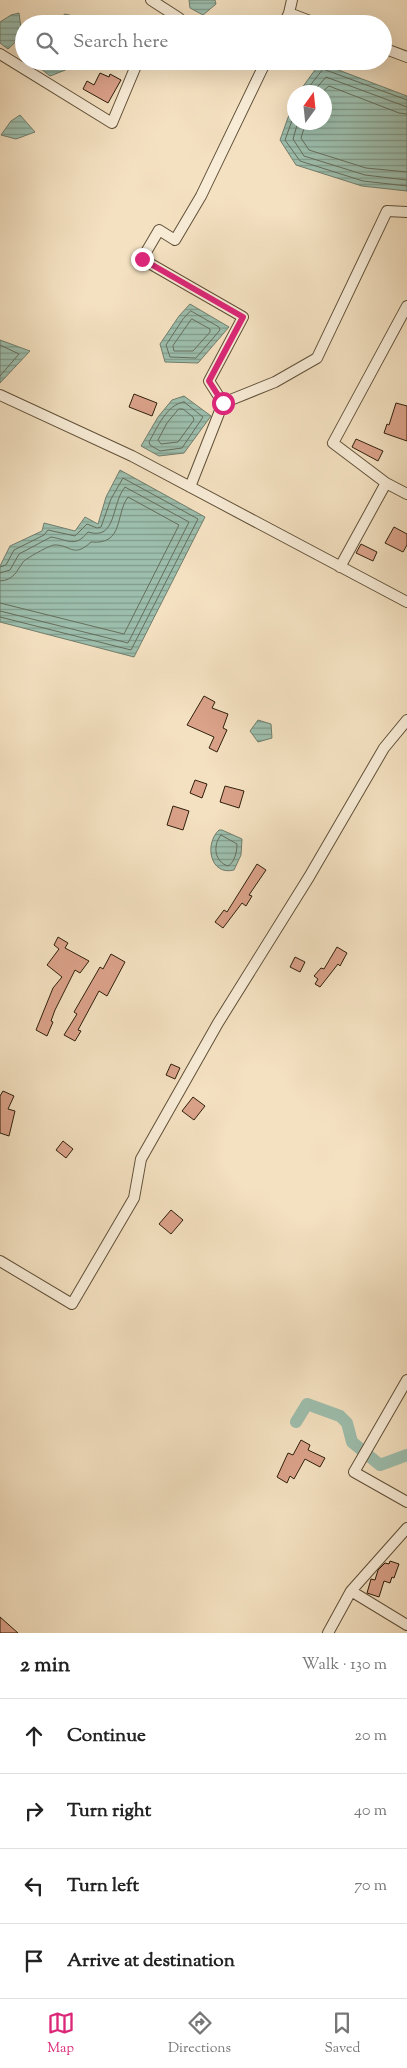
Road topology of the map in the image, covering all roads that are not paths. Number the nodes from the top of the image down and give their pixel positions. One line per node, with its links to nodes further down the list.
1 (151, 0): 4 (street)
2 (292, 0): 3 (street)
3 (289, 13): 5 (street)
4 (175, 15)
5 (294, 15)
6 (392, 51): 8 (street)
7 (0, 54): 9 (street)
8 (407, 57)
9 (15, 63)
10 (26, 70): 11 (street)
11 (134, 70)
12 (262, 70): 16 (street)
13 (407, 212): 16 (street)
14 (407, 306): 17 (street)
15 (0, 394): 18 (street)
16 (223, 403): 18 (street)
17 (386, 483): 19 (street); 20 (street)
18 (190, 487): 20 (street)
19 (407, 494)
20 (340, 567): 21 (street)
21 (407, 602)
22 (407, 720): 23 (street)
23 (0, 1261)
24 (407, 1380): 25 (street)
25 (407, 1502)
26 (407, 1528): 27 (street)
27 (351, 1591): 28 (street); 29 (street)
28 (407, 1624)
29 (328, 1633)

